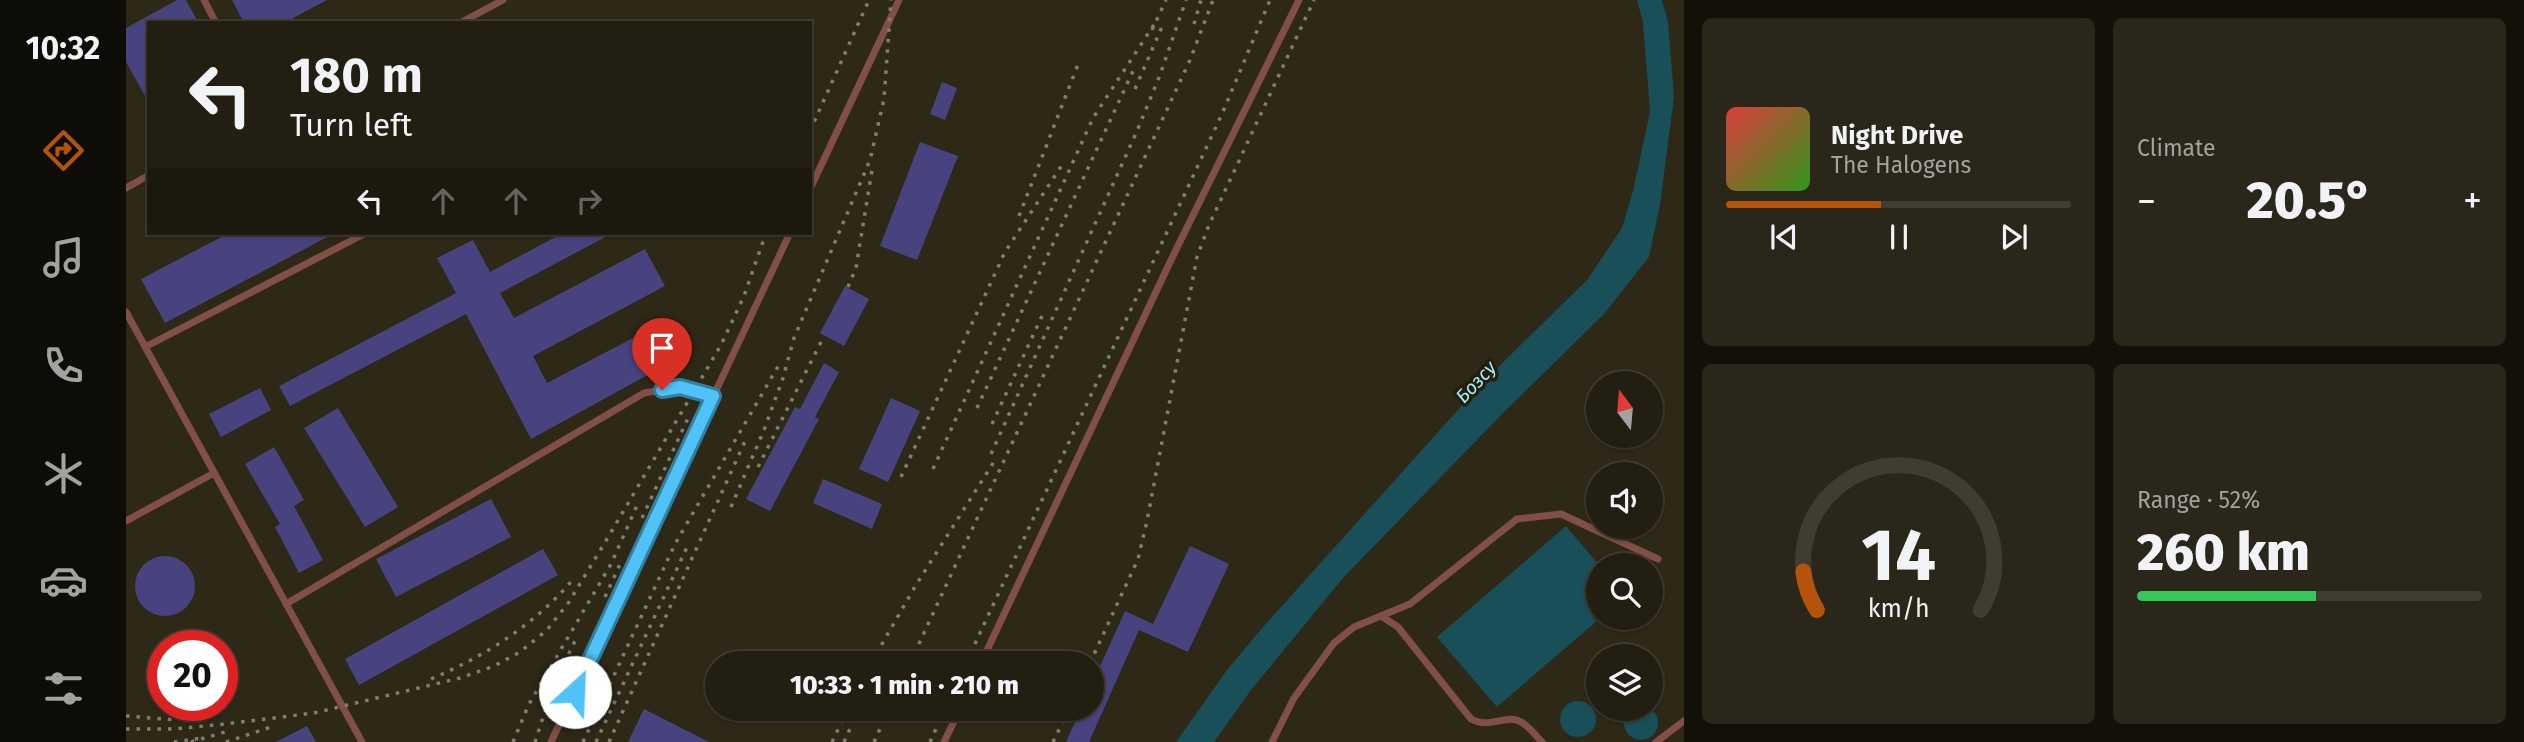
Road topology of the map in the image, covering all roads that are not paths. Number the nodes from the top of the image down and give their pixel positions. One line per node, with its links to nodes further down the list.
1 (204, 0): 5 (lane)
2 (503, 0): 6 (lane)
3 (899, 0): 8 (lane)
4 (1299, 0): 20 (lane)
5 (215, 21)
6 (464, 21)
7 (147, 176): 9 (lane)
8 (812, 185)
9 (126, 188)
10 (362, 235): 13 (lane)
11 (789, 235): 14 (lane)
12 (126, 312): 13 (lane)
13 (145, 347): 15 (lane)
14 (713, 396): 18 (lane); 24 (lane)
15 (214, 473): 16 (lane); 18 (lane)
16 (126, 521)
17 (1645, 553): 19 (lane)
18 (286, 604): 23 (lane)
19 (1381, 616): 26 (lane); 27 (lane)
20 (987, 651)
21 (954, 721): 25 (lane)
22 (1684, 721): 28 (lane)
23 (362, 742)
24 (551, 742)
25 (944, 742)
26 (1272, 742)
27 (1542, 742)
28 (1656, 742)

